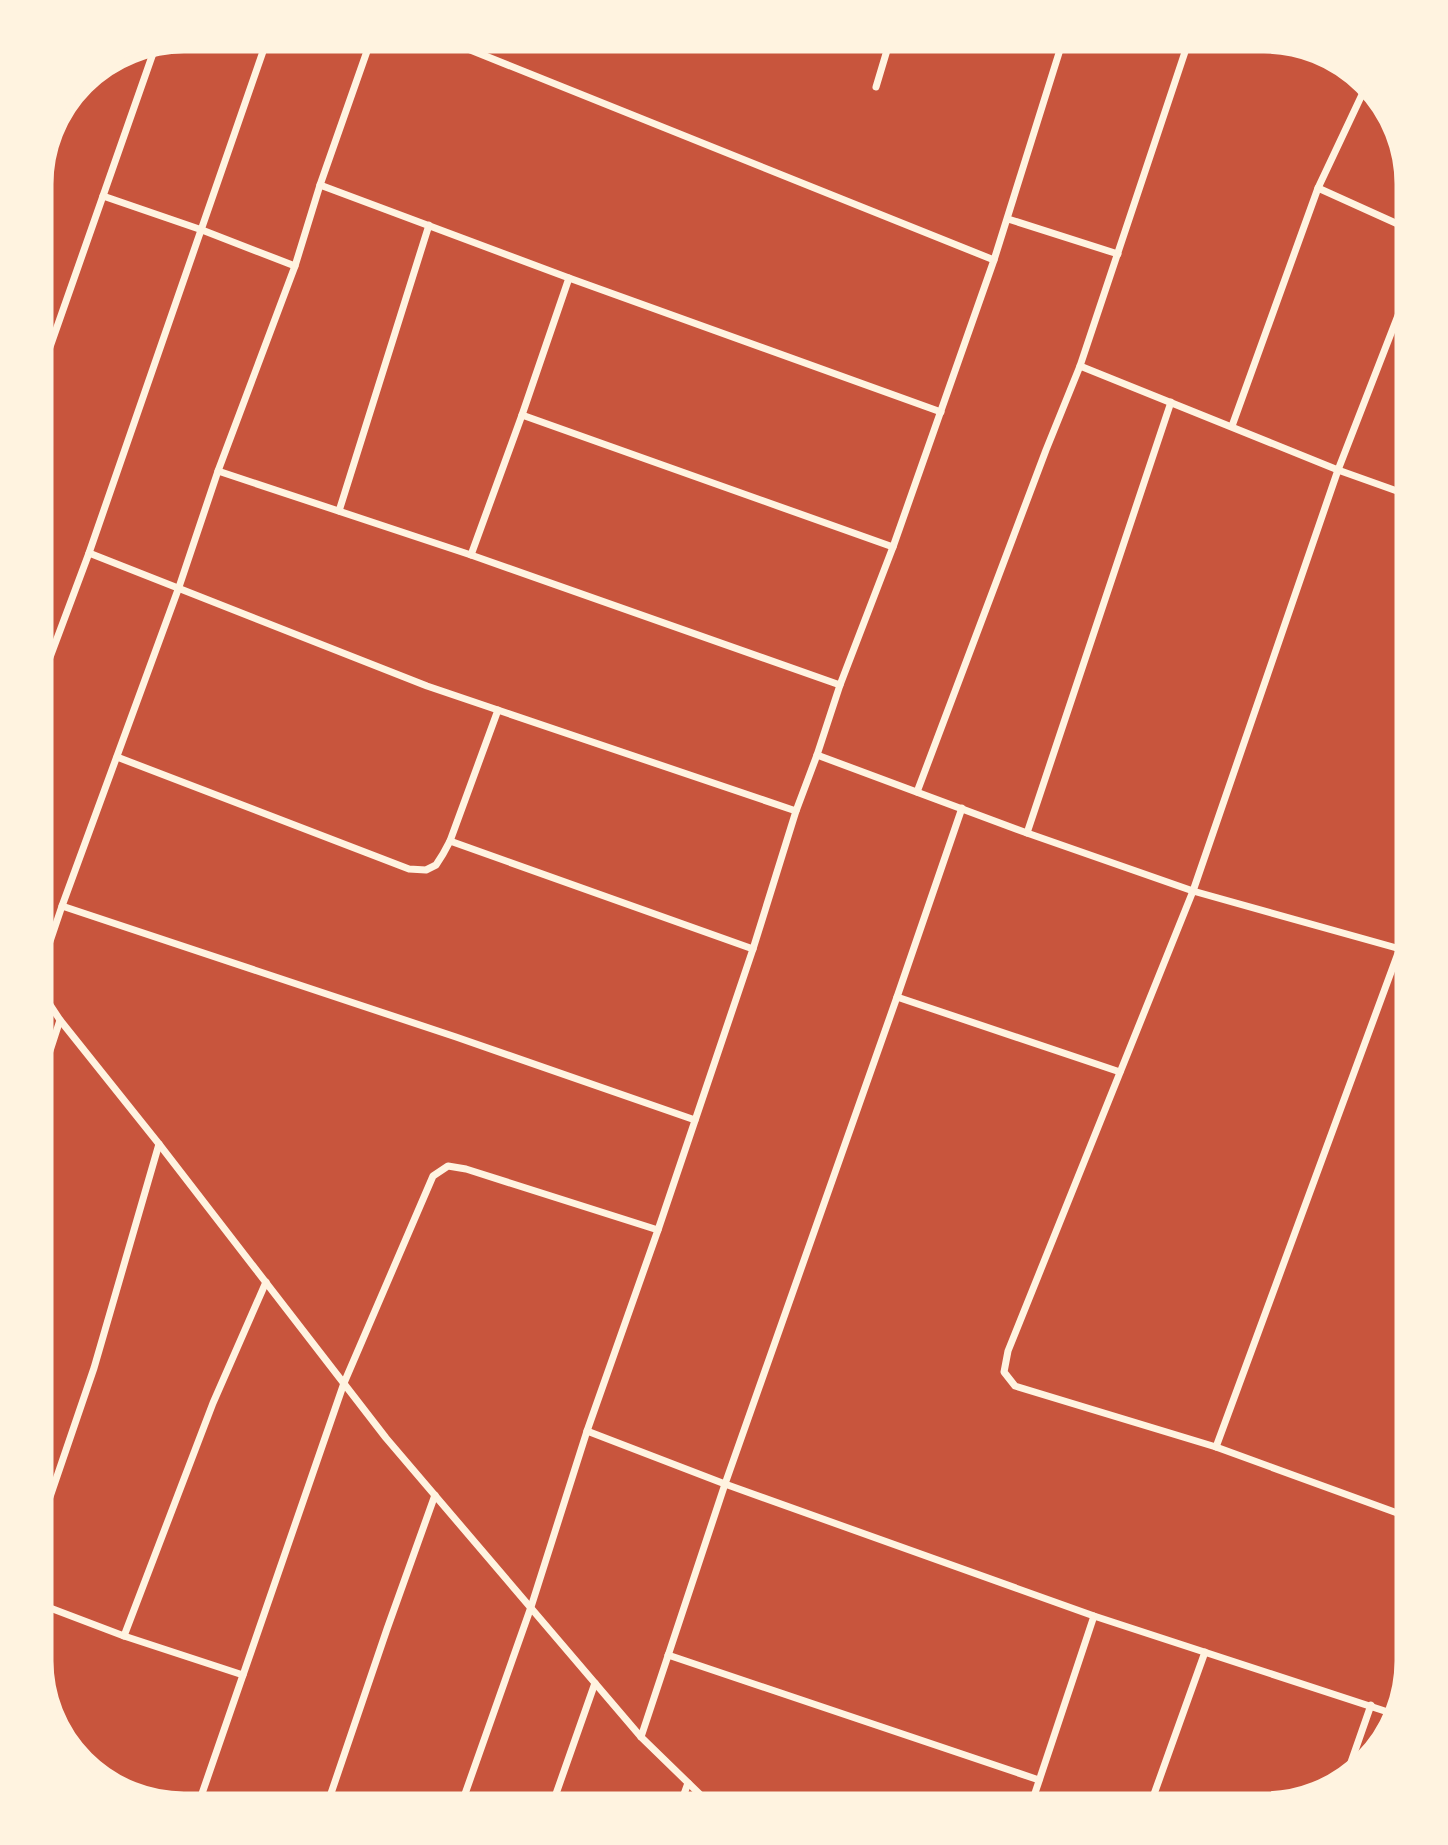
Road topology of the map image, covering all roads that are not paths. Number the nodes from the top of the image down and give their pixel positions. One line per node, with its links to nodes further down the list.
1 (264, 49): 16 (street)
2 (368, 49): 10 (street)
3 (468, 49): 18 (street)
4 (887, 49): 8 (street)
5 (1061, 49): 13 (street)
6 (1186, 49): 17 (street)
7 (153, 53): 12 (street)
8 (876, 86)
9 (1363, 93): 11 (street)
10 (320, 185): 14 (street); 19 (street)
11 (1318, 188): 15 (street); 27 (street)
12 (103, 196): 16 (street); 22 (street)
13 (1008, 219): 17 (street); 18 (street)
14 (429, 225): 20 (street); 31 (street)
15 (1399, 225)
16 (202, 230): 19 (street); 33 (street)
17 (1118, 254): 23 (street)
18 (994, 260): 25 (street)
19 (295, 266): 29 (street)
20 (569, 278): 25 (street); 26 (street)
21 (1399, 313): 28 (street)
22 (49, 350)
23 (1080, 366): 24 (street); 41 (street)
24 (1171, 402): 27 (street); 44 (street)
25 (941, 412): 32 (street)
26 (522, 415): 32 (street); 34 (street)
27 (1232, 426): 28 (street)
28 (1338, 470): 30 (street); 46 (street)
29 (218, 471): 31 (street); 35 (street)
30 (1399, 492)
31 (339, 511): 34 (street)
32 (893, 547): 37 (street)
33 (89, 553): 35 (street); 36 (street)
34 (471, 555): 37 (street)
35 (179, 587): 38 (street); 40 (street)
36 (49, 660)
37 (840, 685): 39 (street)
38 (498, 710): 43 (street); 45 (street)
39 (817, 755): 41 (street); 43 (street)
40 (117, 757): 45 (street); 47 (street)
41 (916, 792): 42 (street)
42 (962, 808): 44 (street); 52 (street)
43 (796, 811): 50 (street)
44 (1027, 833): 46 (street)
45 (450, 841): 50 (street)
46 (1193, 891): 49 (street); 56 (street)
47 (62, 906): 48 (street); 57 (street)
48 (49, 946)
49 (1399, 948)
50 (753, 949): 57 (street)
51 (1399, 954): 63 (street)
52 (897, 997): 56 (street); 64 (street)
53 (49, 1002): 54 (street)
54 (60, 1020): 55 (street); 58 (street)
55 (49, 1054)
56 (1120, 1072): 63 (street)
57 (695, 1120): 59 (street)
58 (159, 1144): 60 (street); 66 (street)
59 (658, 1230): 61 (street); 62 (street)
60 (266, 1282): 61 (street); 71 (street)
61 (344, 1382): 65 (street); 74 (street)
62 (587, 1431): 64 (street); 68 (street)
63 (1216, 1447): 67 (street)
64 (725, 1484): 70 (street); 73 (street)
65 (435, 1495): 68 (street); 83 (street)
66 (49, 1500)
67 (1399, 1514)
68 (531, 1607): 75 (street); 84 (street)
69 (49, 1608): 71 (street)
70 (1094, 1616): 72 (street); 80 (street)
71 (124, 1636): 74 (street)
72 (1205, 1652): 76 (street); 89 (street)
73 (668, 1656): 78 (street); 80 (street)
74 (243, 1675): 82 (street)
75 (595, 1683): 78 (street); 85 (street)
76 (1371, 1705): 77 (street); 79 (street)
77 (1389, 1712)
78 (641, 1737): 81 (street)
79 (1350, 1764)
80 (1039, 1780): 88 (street)
81 (688, 1783): 86 (street); 87 (street)
82 (201, 1796)
83 (330, 1796)
84 (464, 1796)
85 (555, 1796)
86 (683, 1796)
87 (702, 1796)
88 (1034, 1796)
89 (1153, 1796)

